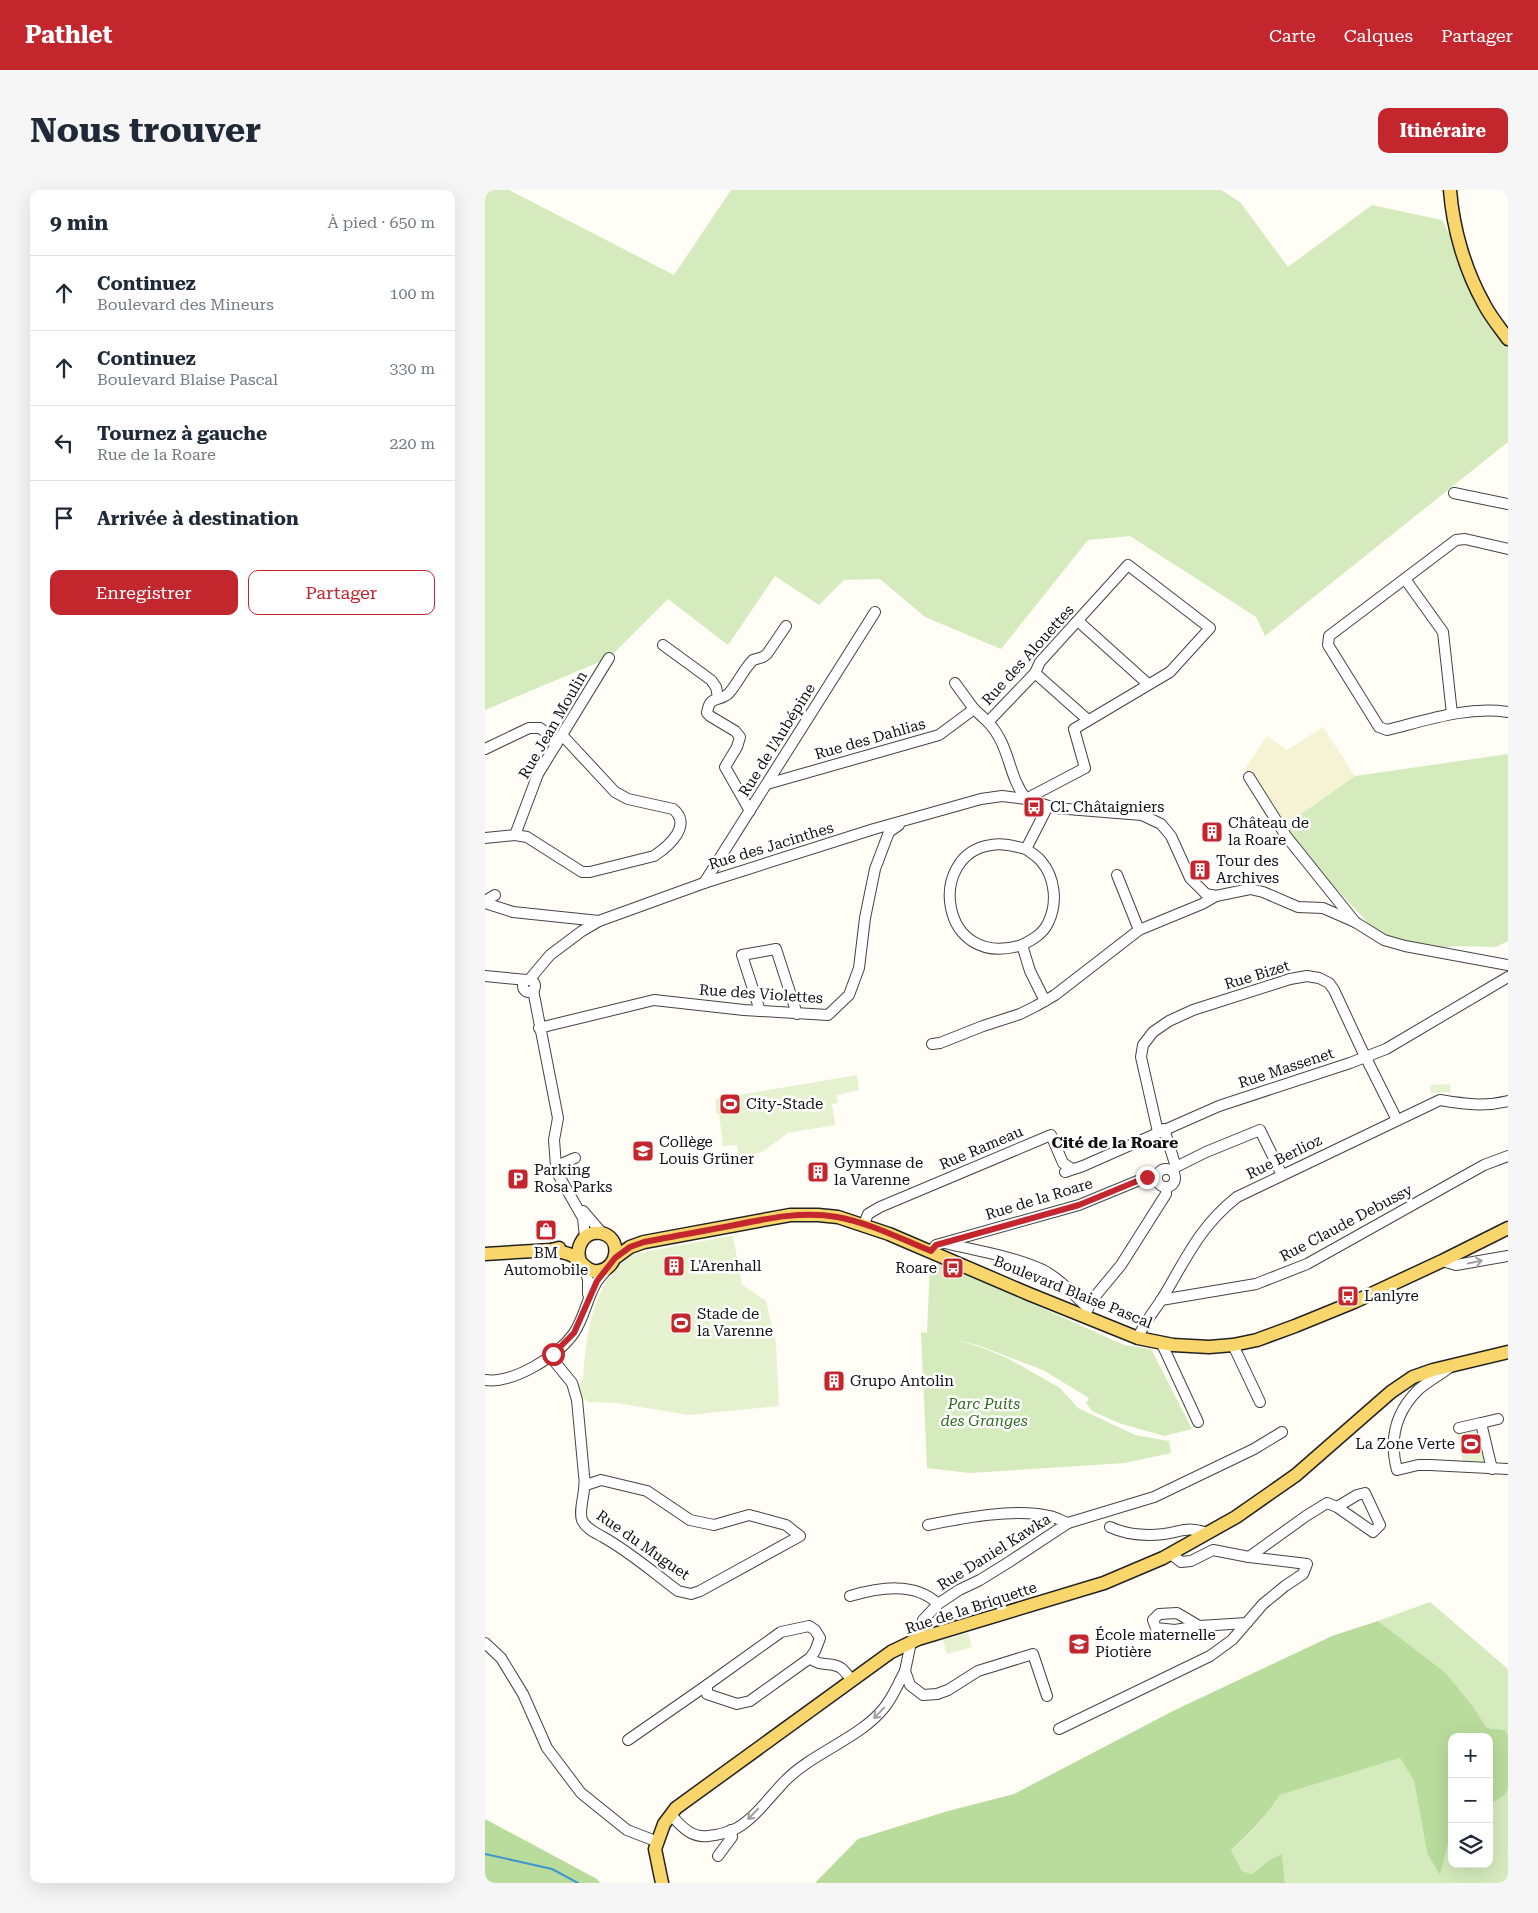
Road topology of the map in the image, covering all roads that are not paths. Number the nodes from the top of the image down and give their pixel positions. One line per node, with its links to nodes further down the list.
1 (1450, 190): 2 (main road)
2 (1508, 339)
3 (1454, 493): 4 (street)
4 (1508, 504)
5 (1508, 549): 6 (street)
6 (1405, 578): 18 (street); 18 (street)
7 (875, 612): 25 (street, Rue de l'Aubépine)
8 (1078, 621): 12 (street, Rue des Alouettes); 14 (street); 14 (street, Rue des Alouettes)
9 (786, 626): 15 (street)
10 (663, 645): 15 (street)
11 (609, 658): 21 (street, Rue Jean Moulin)
12 (1035, 673): 19 (street); 20 (street, Rue des Alouettes)
13 (955, 683): 16 (street)
14 (1149, 684): 19 (street)
15 (718, 697): 28 (street)
16 (974, 710): 20 (street); 25 (street, Rue des Dahlias)
17 (1508, 712): 18 (street)
18 (1452, 714)
19 (1088, 720): 26 (street)
20 (988, 722): 26 (street, Rue des Alouettes)
21 (562, 735): 22 (street, Rue Jean Moulin); 30 (street)
22 (556, 745): 23 (street); 30 (street, Rue Jean Moulin)
23 (485, 749)
24 (1249, 777): 39 (street)
25 (767, 784): 28 (street, Rue de l'Aubépine)
26 (1026, 799): 27 (street, Rue des Jacinthes); 29 (street, Rue des Jacinthes)
27 (1048, 806): 32 (street); 36 (street, Rue des Jacinthes)
28 (750, 811): 34 (street, Rue de l'Aubépine)
29 (903, 821): 34 (street, Rue des Jacinthes); 48 (street, Rue des Violettes)
30 (515, 835): 31 (street)
31 (485, 838)
32 (1025, 848): 41 (street); 41 (street)
33 (1117, 875): 40 (street)
34 (704, 883): 38 (street, Rue des Jacinthes)
35 (495, 895): 37 (street)
36 (1216, 896): 39 (street); 40 (street)
37 (485, 902): 38 (street)
38 (599, 921): 45 (street, Rue des Jacinthes)
39 (1355, 922): 42 (street)
40 (1139, 930): 46 (street)
41 (1022, 946): 46 (street)
42 (1507, 962)
43 (485, 976): 45 (street)
44 (1508, 978): 51 (street, Rue Massenet)
45 (529, 986): 49 (street)
46 (1045, 1001): 50 (street)
47 (760, 1011): 48 (street, Rue des Violettes); 48 (street); 49 (street, Rue des Violettes)
48 (797, 1014)
49 (539, 1028): 57 (street)
50 (932, 1044)
51 (1366, 1057): 53 (street, Rue Bizet); 54 (street, Rue Massenet); 54 (street, Rue Bizet)
52 (1508, 1101): 53 (street, Rue Berlioz)
53 (1397, 1120): 60 (street, Rue Berlioz)
54 (1161, 1130): 58 (street, Rue Bizet); 59 (street, Rue Massenet)
55 (1508, 1156): 78 (street, Rue Claude Debussy)
56 (575, 1158): 57 (street)
57 (556, 1166): 63 (street)
58 (1175, 1169): 60 (street, Rue de la Roare); 61 (street, Rue de la Roare); 62 (street)
59 (1069, 1170): 64 (street, Rue Rameau)
60 (1282, 1175): 78 (street, Rue Berlioz)
61 (1157, 1177): 62 (street); 69 (street, Rue de la Roare)
62 (1166, 1187): 79 (street)
63 (578, 1207): 66 (street); 67 (street)
64 (864, 1224): 68 (main road, Boulevard Blaise Pascal); 71 (main road, Boulevard Blaise Pascal)
65 (1508, 1228): 74 (main road, Boulevard Blaise Pascal)
66 (607, 1236): 67 (main road); 68 (main road, Boulevard Blaise Pascal); 76 (main road)
67 (583, 1240): 70 (main road); 75 (main road)
68 (644, 1242): 76 (main road, Boulevard Blaise Pascal)
69 (944, 1243): 71 (street, Rue de la Roare); 79 (street, Boulevard Blaise Pascal)
70 (551, 1250): 72 (main road); 75 (main road)
71 (931, 1251): 79 (main road, Boulevard Blaise Pascal)
72 (485, 1254)
73 (1508, 1256): 74 (street, one-way to 73)
74 (1442, 1261): 82 (main road, Boulevard Blaise Pascal)
75 (582, 1263): 76 (main road); 77 (street)
76 (611, 1263): 77 (street)
77 (588, 1300): 84 (street)
78 (1161, 1300): 80 (street, Rue Berlioz)
79 (1086, 1312): 80 (main road, Boulevard Blaise Pascal)
80 (1138, 1338): 81 (main road, Boulevard Blaise Pascal)
81 (1161, 1342): 82 (main road, Boulevard Blaise Pascal); 91 (street)
82 (1233, 1345): 89 (street)
83 (1508, 1352): 86 (main road, Rue de la Briquette)
84 (550, 1356): 85 (street); 97 (street, Rue du Muguet)
85 (539, 1362): 87 (street); 88 (street)
86 (1452, 1366): 95 (street); 102 (main road, Rue de la Briquette)
87 (485, 1373)
88 (485, 1380)
89 (1260, 1402)
90 (1498, 1419): 92 (street)
91 (1198, 1422)
92 (1481, 1423): 93 (street); 95 (street)
93 (1459, 1428)
94 (1282, 1432): 99 (street, Rue Daniel Kawka)
95 (1492, 1469): 96 (street)
96 (1508, 1469)
97 (586, 1484): 97 (street, Rue du Muguet)
98 (1337, 1507): 104 (street)
99 (1067, 1524): 100 (street); 106 (street, Rue Daniel Kawka)
100 (928, 1525)
101 (1110, 1527): 102 (street)
102 (1207, 1533): 103 (main road, Rue de la Briquette)
103 (1171, 1554): 104 (street); 109 (main road, Rue de la Briquette)
104 (1249, 1558): 107 (street)
105 (850, 1596): 106 (street, Rue Daniel Kawka)
106 (938, 1604): 109 (street, Rue Daniel Kawka)
107 (1247, 1622): 108 (street); 116 (street)
108 (1199, 1626)
109 (915, 1640): 112 (street, Rue Daniel Kawka); 113 (main road, Rue de la Briquette)
110 (485, 1643): 120 (street)
111 (810, 1658): 113 (street); 114 (street); 114 (street)
112 (905, 1672): 115 (street); 119 (street, Rue Daniel Kawka, one-way to 119)
113 (852, 1680): 118 (main road, Rue de la Briquette)
114 (707, 1685): 117 (street)
115 (1047, 1696)
116 (1059, 1729)
117 (628, 1740)
118 (671, 1815): 119 (street); 120 (main road, Rue de la Briquette)
119 (731, 1830): 121 (street)
120 (658, 1842): 122 (main road, Rue de la Briquette)
121 (718, 1856)
122 (662, 1883)

